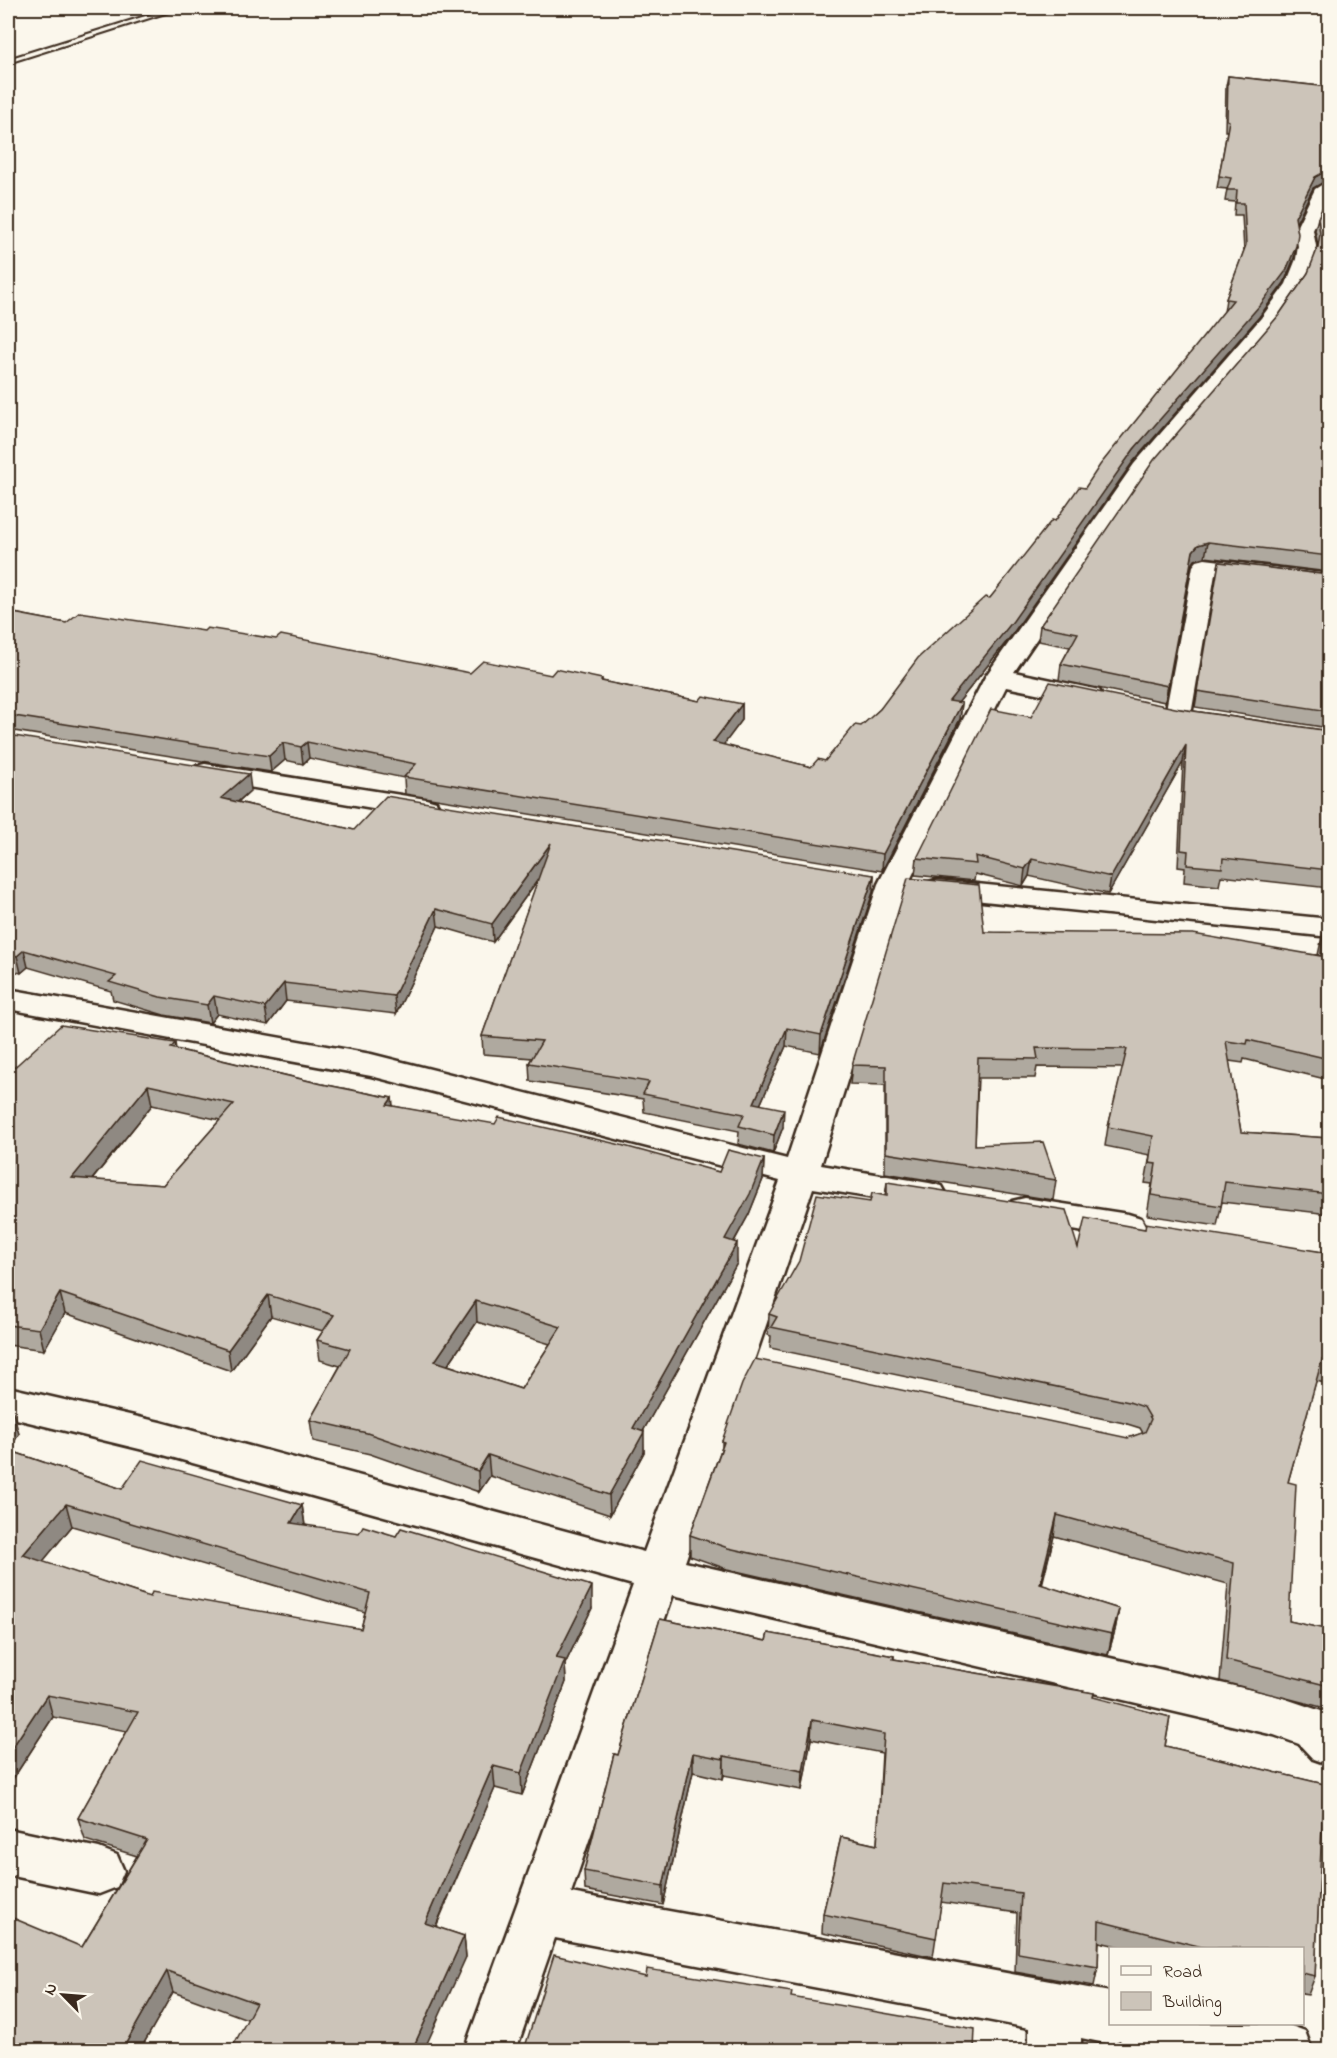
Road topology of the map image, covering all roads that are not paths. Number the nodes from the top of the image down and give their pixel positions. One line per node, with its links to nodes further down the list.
1 (177, 8): 2 (lane)
2 (8, 61)
3 (1323, 189): 5 (street)
4 (1329, 581): 7 (street)
5 (998, 677): 6 (street); 10 (street)
6 (1110, 701)
7 (1178, 714)
8 (173, 767): 9 (street)
9 (456, 813)
10 (881, 882): 11 (street); 13 (street)
11 (1329, 928)
12 (8, 999): 13 (street)
13 (800, 1174): 14 (street); 16 (street)
14 (1165, 1233)
15 (8, 1402): 16 (street)
16 (659, 1574): 17 (street); 20 (street)
17 (1329, 1744)
18 (8, 1852): 19 (street)
19 (99, 1871)
20 (539, 1911): 23 (street); 24 (street)
21 (1109, 2018): 23 (street)
22 (1146, 2025): 25 (street)
23 (1055, 2029)
24 (490, 2050)
25 (1286, 2050)

